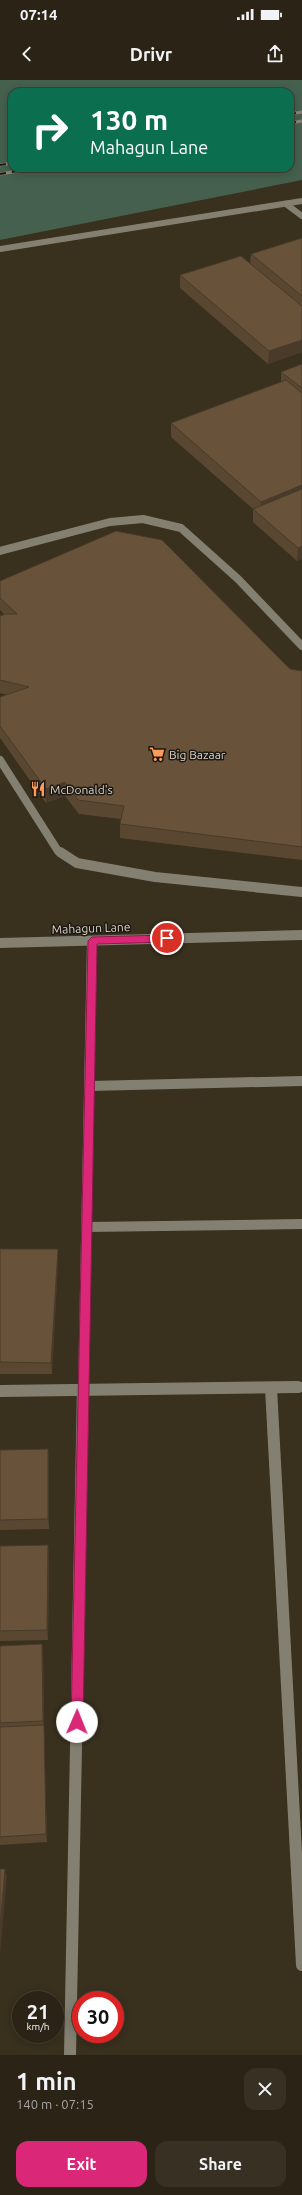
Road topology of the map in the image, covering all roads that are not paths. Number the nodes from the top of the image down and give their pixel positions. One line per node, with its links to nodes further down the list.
1 (302, 201): 2 (street)
2 (286, 204): 3 (street); 4 (street)
3 (302, 216)
4 (0, 249)
5 (0, 551): 6 (street)
6 (302, 646)
7 (0, 760): 8 (street)
8 (302, 892)
9 (302, 935): 10 (street, Mahagun Lane)
10 (92, 941): 11 (street, Mahagun Lane); 13 (street)
11 (0, 943)
12 (302, 1081): 13 (street)
13 (90, 1086): 15 (street)
14 (302, 1224): 15 (street)
15 (87, 1227): 18 (street)
16 (302, 1387): 17 (street)
17 (271, 1388): 18 (street); 20 (street)
18 (84, 1389): 19 (street); 21 (street)
19 (0, 1391)
20 (302, 1965)
21 (70, 2055)

